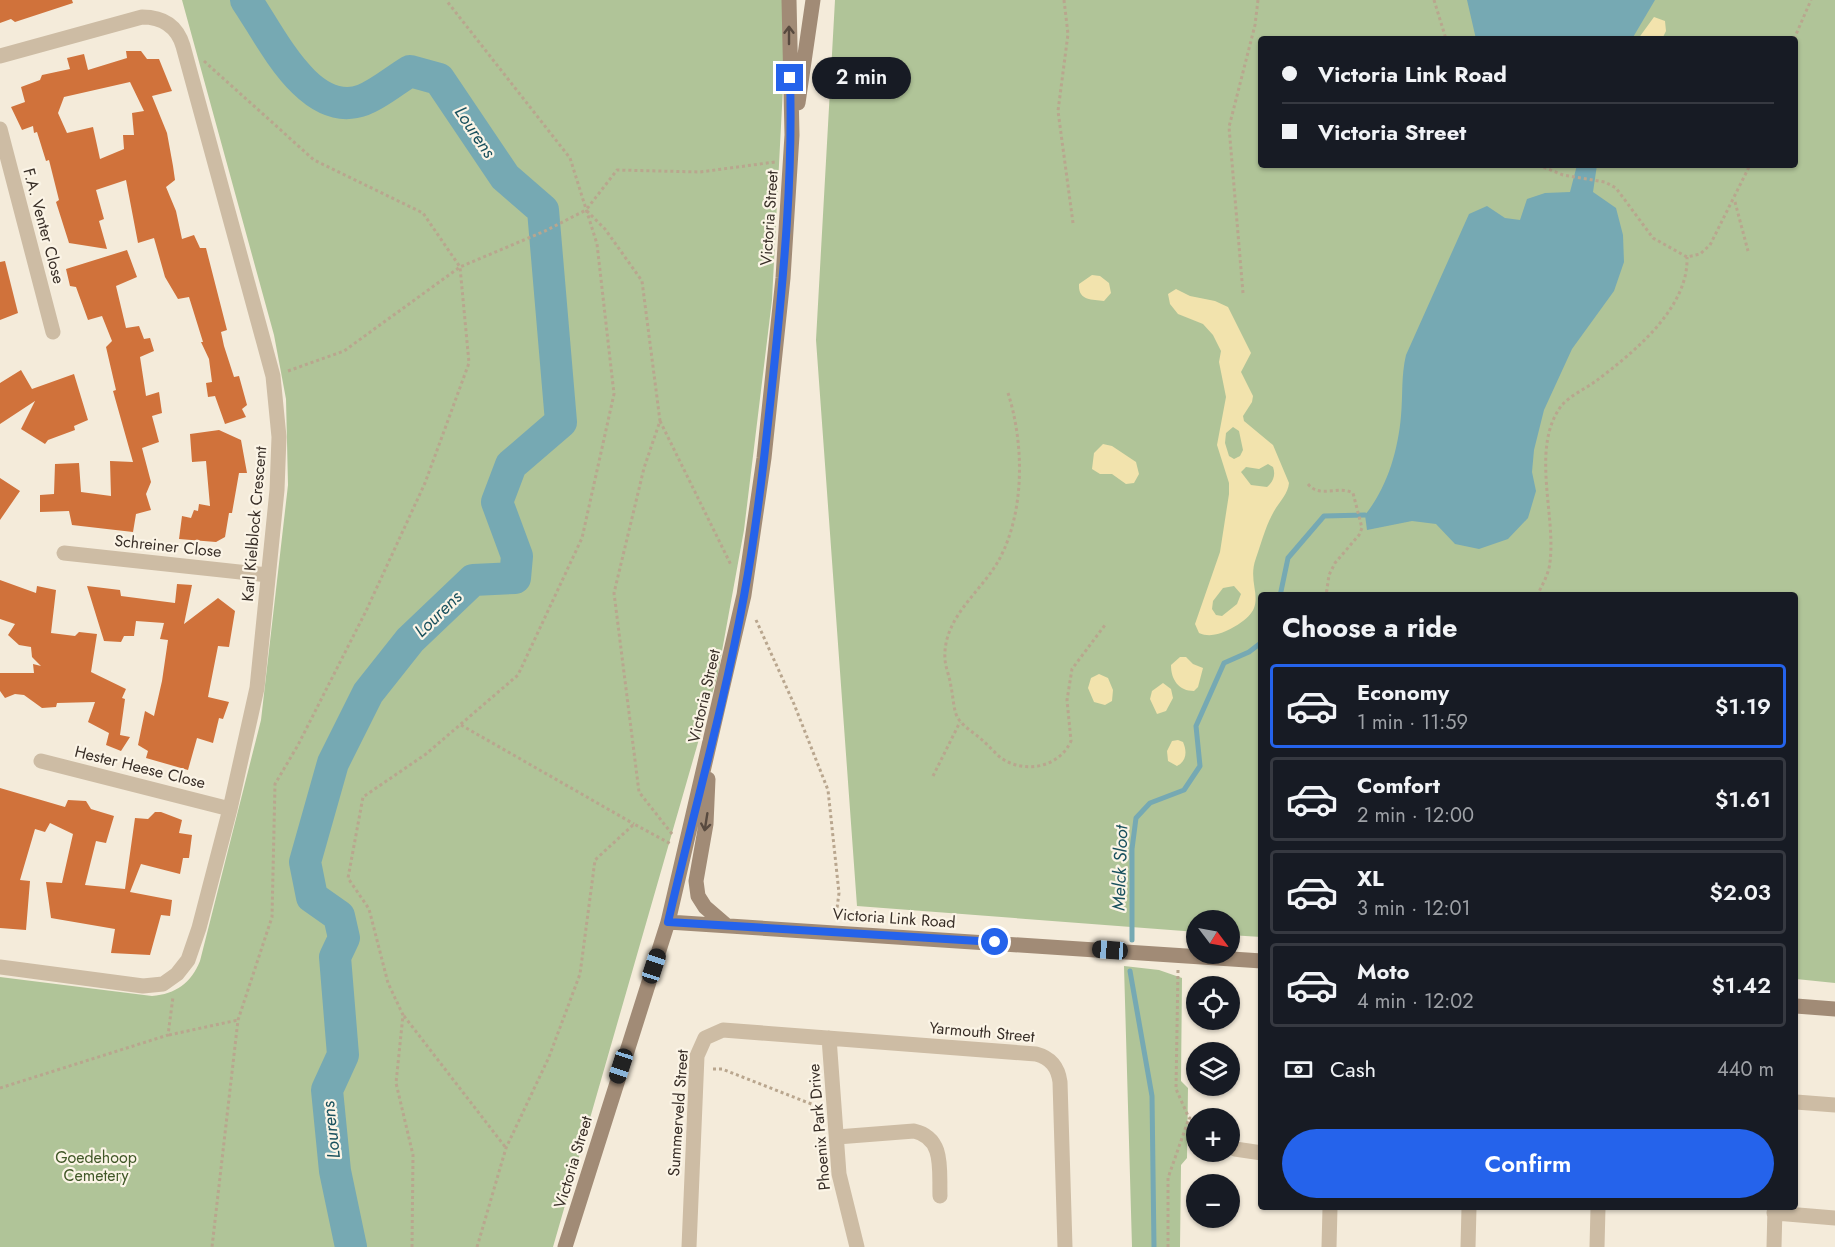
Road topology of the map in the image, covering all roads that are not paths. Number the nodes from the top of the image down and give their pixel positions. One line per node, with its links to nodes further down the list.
1 (789, 0): 5 (main road, Victoria Street, one-way to 1)
2 (813, 0): 5 (main road, Victoria Street)
3 (0, 56): 8 (street, Karl Kielblock Crescent)
4 (0, 129): 6 (street, F.A. Venter Close)
5 (792, 135): 10 (main road, Victoria Street)
6 (53, 332)
7 (64, 553): 8 (street, Schreiner Close)
8 (268, 574): 11 (street, Karl Kielblock Crescent)
9 (41, 761): 11 (street, Hester Heese Close)
10 (706, 764): 12 (main road, Victoria Street); 13 (main road, one-way to 13)
11 (230, 809): 15 (street, Karl Kielblock Crescent)
12 (668, 922): 13 (main road, Victoria Link Road); 30 (main road, Victoria Street)
13 (727, 926): 14 (main road, Victoria Link Road)
14 (1258, 962)
15 (0, 967)
16 (1798, 1006): 17 (main road)
17 (1835, 1009)
18 (829, 1038): 21 (street, Phoenix Park Drive); 31 (street, Summerveld Street); 33 (street, Yarmouth Street)
19 (1798, 1102): 20 (street)
20 (1835, 1105)
21 (837, 1137): 24 (street); 32 (street, Phoenix Park Drive)
22 (1240, 1150): 23 (street)
23 (1258, 1152)
24 (940, 1196)
25 (1330, 1210): 34 (street)
26 (1469, 1210): 35 (street)
27 (1598, 1210): 36 (street)
28 (1775, 1210): 29 (street); 37 (street)
29 (1835, 1218)
30 (565, 1247)
31 (689, 1247)
32 (857, 1247)
33 (1065, 1247)
34 (1329, 1247)
35 (1468, 1247)
36 (1597, 1247)
37 (1774, 1247)

